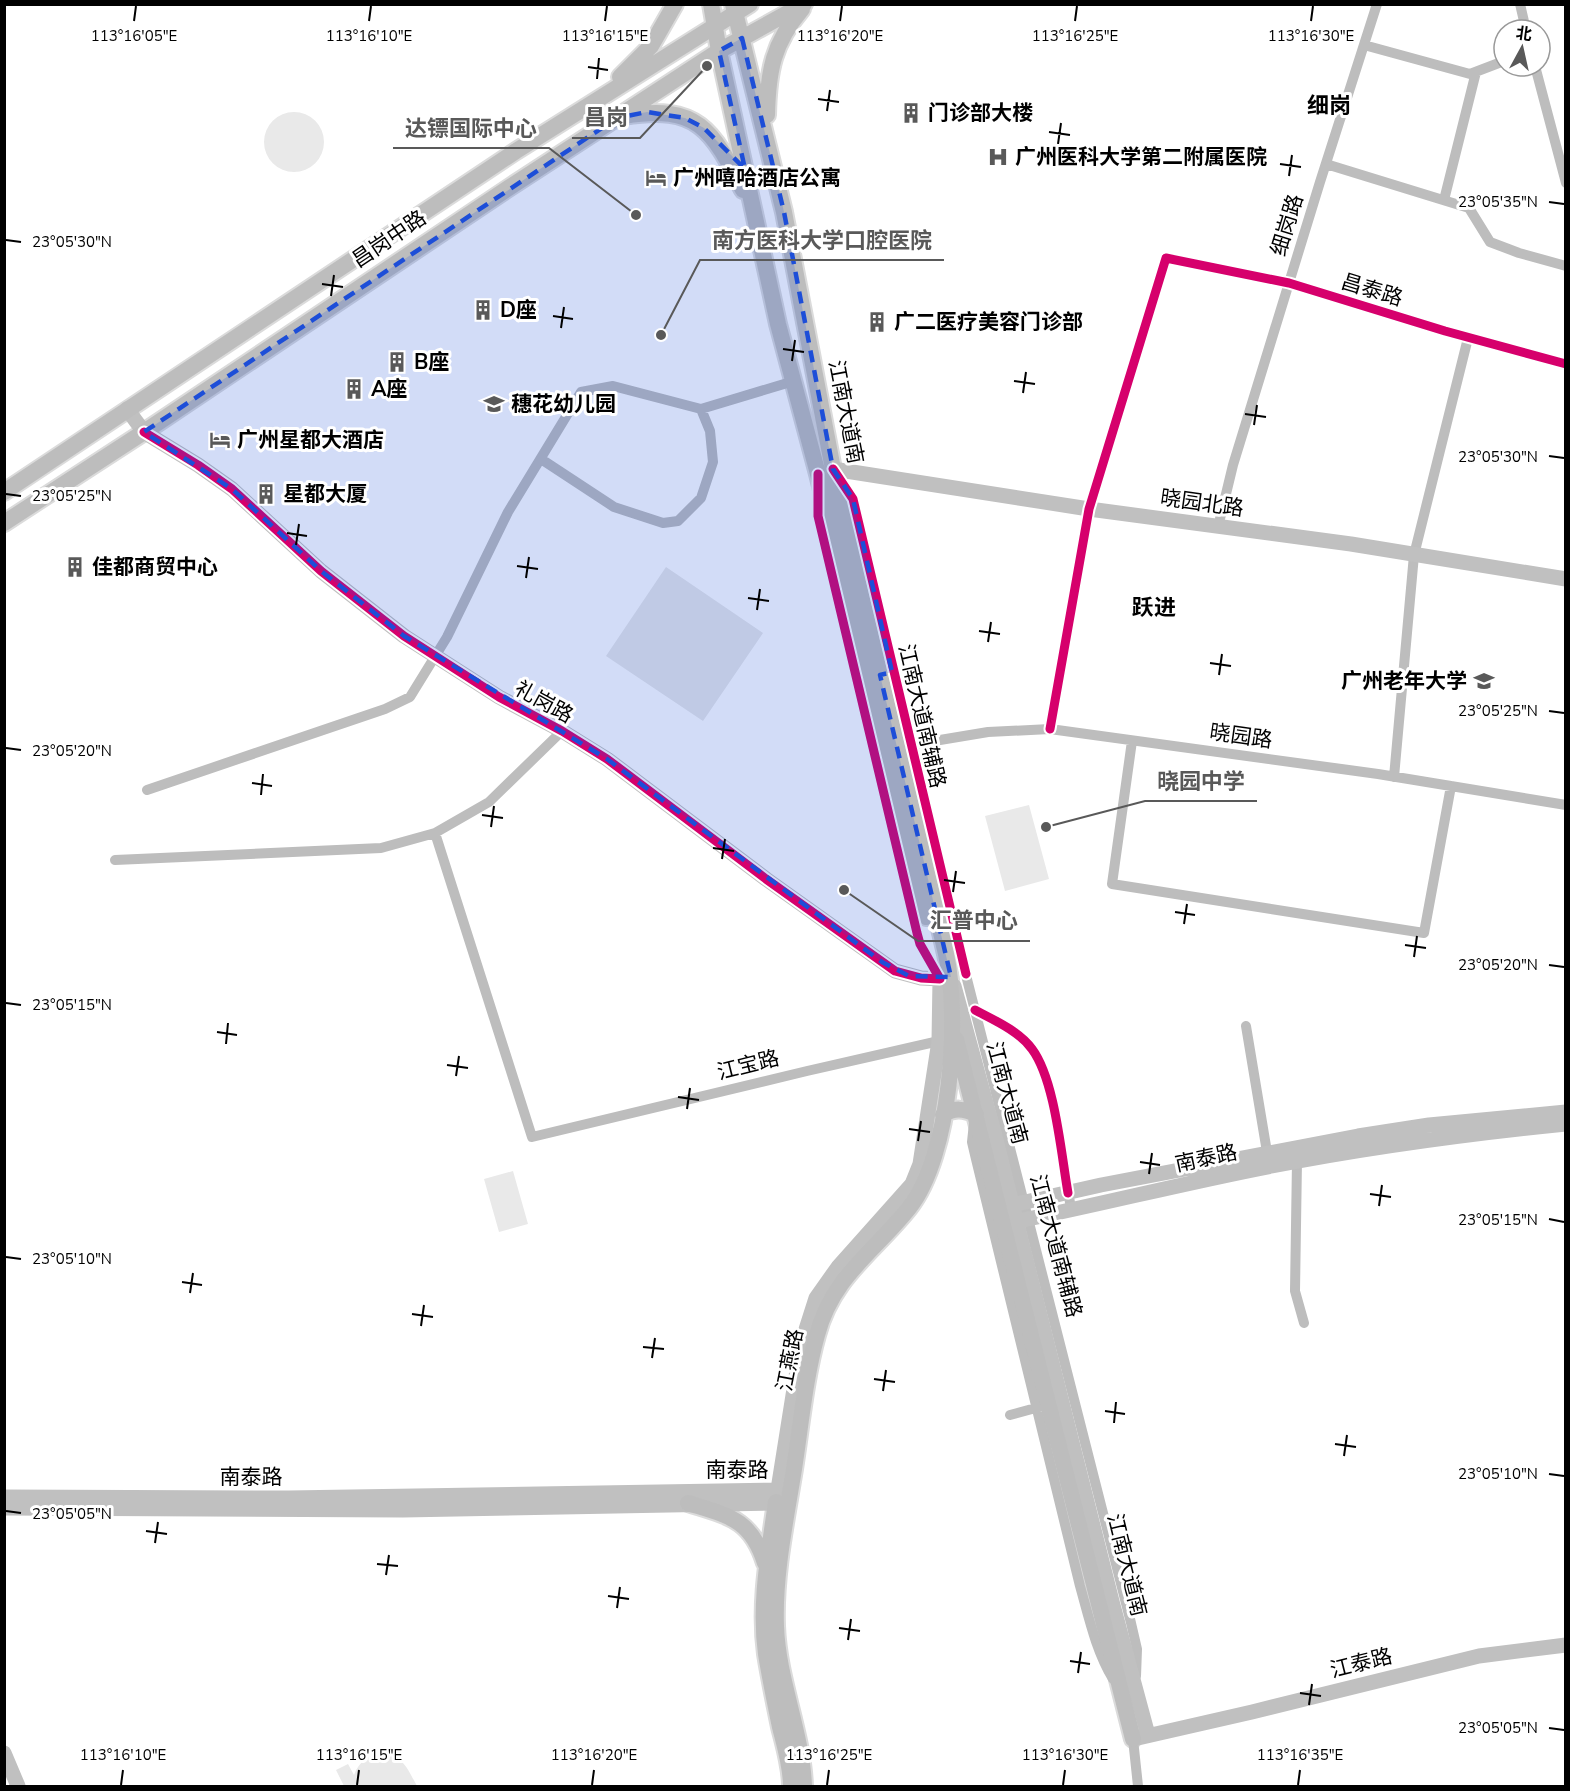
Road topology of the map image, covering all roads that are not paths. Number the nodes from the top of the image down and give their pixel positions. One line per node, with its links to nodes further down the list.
1 (675, 4): 13 (main road)
2 (711, 4): 6 (main road, 江南大道南)
3 (805, 4): 7 (main road, 昌岗中路); 15 (main road)
4 (1377, 4): 8 (street, 细岗路)
5 (740, 7): 6 (main road, 昌岗中路); 7 (main road, 江南大道南)
6 (715, 25): 9 (main road, 江南大道南); 13 (main road, 昌岗中路)
7 (742, 38): 9 (main road, 昌岗中路); 15 (main road, 江南大道南)
8 (1364, 45): 11 (street); 16 (street, 细岗路)
9 (719, 51): 14 (main road, 昌岗中路); 19 (main road, 江南大道南)
10 (1492, 66): 11 (street)
11 (1476, 72): 18 (street)
12 (1539, 78): 17 (street)
13 (595, 101): 25 (main road, 昌岗中路)
14 (617, 118): 19 (main road); 27 (main road, 昌岗中路)
15 (766, 137): 31 (main road, 江南大道南)
16 (1326, 164): 18 (street); 21 (street, 细岗路)
17 (1566, 183)
18 (1444, 200): 20 (street)
19 (753, 209): 24 (main road, 江南大道南)
20 (1566, 266)
21 (1289, 283): 22 (street, 昌泰路); 33 (street, 昌泰路); 35 (street, 细岗路)
22 (1468, 338): 23 (street, 昌泰路); 36 (street)
23 (1566, 364)
24 (794, 381): 26 (street); 31 (main road, 江南大道南)
25 (127, 409): 27 (main road, 礼岗路); 28 (main road, 昌岗中路)
26 (701, 409): 29 (street); 29 (street)
27 (144, 432): 30 (main road, 昌岗中路); 38 (main road, 礼岗路)
28 (79, 441): 30 (main road); 32 (main road, 昌岗中路)
29 (540, 459): 38 (street)
30 (94, 465): 34 (main road, 昌岗中路)
31 (826, 472): 33 (main road, 晓园北路); 39 (main road, 江南大道南); 39 (street, 江南大道南辅路)
32 (4, 492)
33 (1089, 509): 35 (main road, 晓园北路); 40 (street)
34 (4, 523)
35 (1218, 527): 36 (main road, 晓园北路)
36 (1414, 555): 37 (main road, 晓园北路); 44 (street)
37 (1566, 579)
38 (435, 656): 41 (main road, 礼岗路); 46 (street)
39 (874, 677): 43 (street, 江南大道南辅路); 48 (main road, 江南大道南); 48 (street, 江南大道南辅路)
40 (1050, 729): 42 (street, 晓园路); 43 (street, 晓园路)
41 (562, 731): 49 (street); 51 (main road, 礼岗路)
42 (1132, 741): 44 (street, 晓园路); 45 (street)
43 (910, 745): 48 (street, 江南大道南辅路)
44 (1394, 777): 45 (street, 晓园路)
45 (1450, 786): 47 (street, 晓园路)
46 (147, 790)
47 (1566, 806)
48 (910, 827): 51 (main road, 江南大道南); 51 (street, 江南大道南辅路)
49 (435, 833): 50 (street); 55 (street, 江宝路)
50 (116, 860)
51 (952, 977): 52 (street, 江南大道南辅路); 53 (main road, 江燕路); 55 (main road, 江燕路); 63 (main road, 江南大道南)
52 (975, 1010): 61 (street); 63 (street, 江南大道南辅路)
53 (952, 1023): 56 (main road, 江南大道南); 57 (main road, 江燕路)
54 (1246, 1026): 59 (street)
55 (939, 1041): 69 (main road, 江燕路)
56 (976, 1114): 57 (main road); 63 (main road, 江南大道南); 66 (street)
57 (943, 1115): 69 (main road, 江燕路)
58 (1565, 1120): 59 (main road, 南泰路); 60 (main road, 南泰路)
59 (1267, 1152): 61 (main road, 南泰路)
60 (1297, 1161): 62 (main road, 南泰路); 64 (street)
61 (1068, 1192): 62 (street); 63 (main road, 南泰路)
62 (1071, 1209): 63 (main road, 南泰路)
63 (1017, 1213): 65 (main road, 江南大道南); 65 (street, 江南大道南辅路)
64 (1304, 1323)
65 (1053, 1365): 66 (main road, 江南大道南); 73 (main road, 江南大道南)
66 (1043, 1406): 67 (street); 73 (main road, 江南大道南)
67 (1010, 1415)
68 (4, 1497): 69 (main road, 南泰路)
69 (781, 1497): 70 (main road, 南泰路); 72 (main road, 江燕路); 80 (main road, 江燕路)
70 (688, 1503): 71 (main road, 南泰路); 72 (main road)
71 (4, 1508)
72 (766, 1567): 79 (main road, 江燕路)
73 (1106, 1607): 75 (main road, 江南大道南); 75 (street)
74 (1566, 1645): 76 (main road, 江泰路)
75 (1127, 1689): 76 (main road, 江南大道南)
76 (1140, 1737): 81 (street)
77 (4, 1753): 78 (main road)
78 (18, 1786)
79 (791, 1786)
80 (804, 1786)
81 (1138, 1786)

